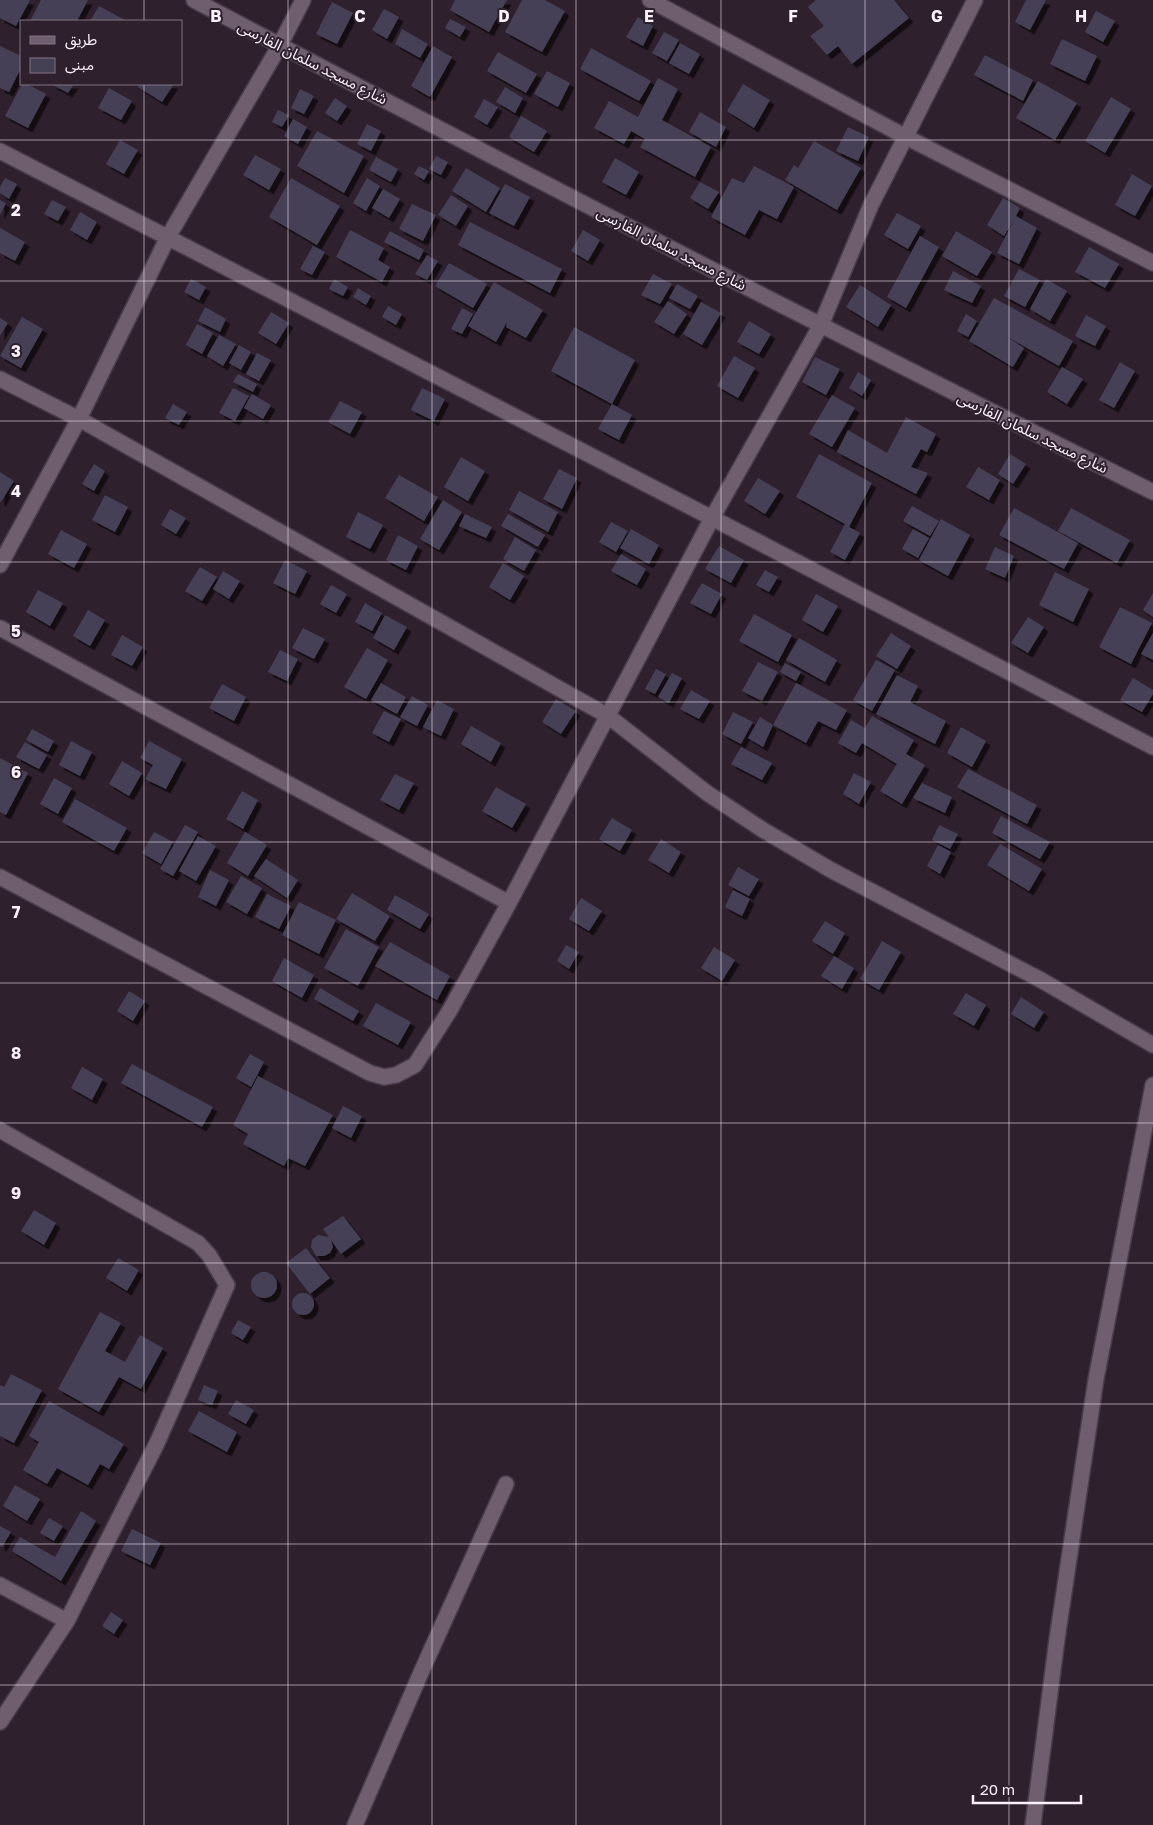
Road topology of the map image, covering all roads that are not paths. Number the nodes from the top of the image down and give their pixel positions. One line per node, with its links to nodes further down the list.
1 (194, 0): 5 (street, شارع مسجد سلمان الفارسى)
2 (303, 0): 5 (street)
3 (650, 0): 6 (street)
4 (975, 0): 6 (street)
5 (280, 45): 8 (street); 10 (street, شارع مسجد سلمان الفارسى)
6 (906, 137): 9 (street); 10 (street)
7 (0, 151): 8 (street)
8 (168, 237): 12 (street); 14 (street)
9 (1153, 263)
10 (821, 325): 13 (street, شارع مسجد سلمان الفارسى); 14 (street)
11 (0, 379): 12 (street)
12 (79, 419): 15 (street); 17 (street)
13 (1153, 492)
14 (712, 518): 17 (street); 18 (street)
15 (0, 565)
16 (0, 628): 20 (street)
17 (608, 716): 20 (street); 21 (street)
18 (1153, 747)
19 (0, 877): 20 (street)
20 (509, 903)
21 (1153, 1044)
22 (1153, 1086): 29 (street)
23 (0, 1130): 26 (street)
24 (506, 1484): 28 (street)
25 (0, 1585): 26 (street)
26 (67, 1620): 27 (street)
27 (0, 1722)
28 (355, 1825)
29 (1033, 1825)

